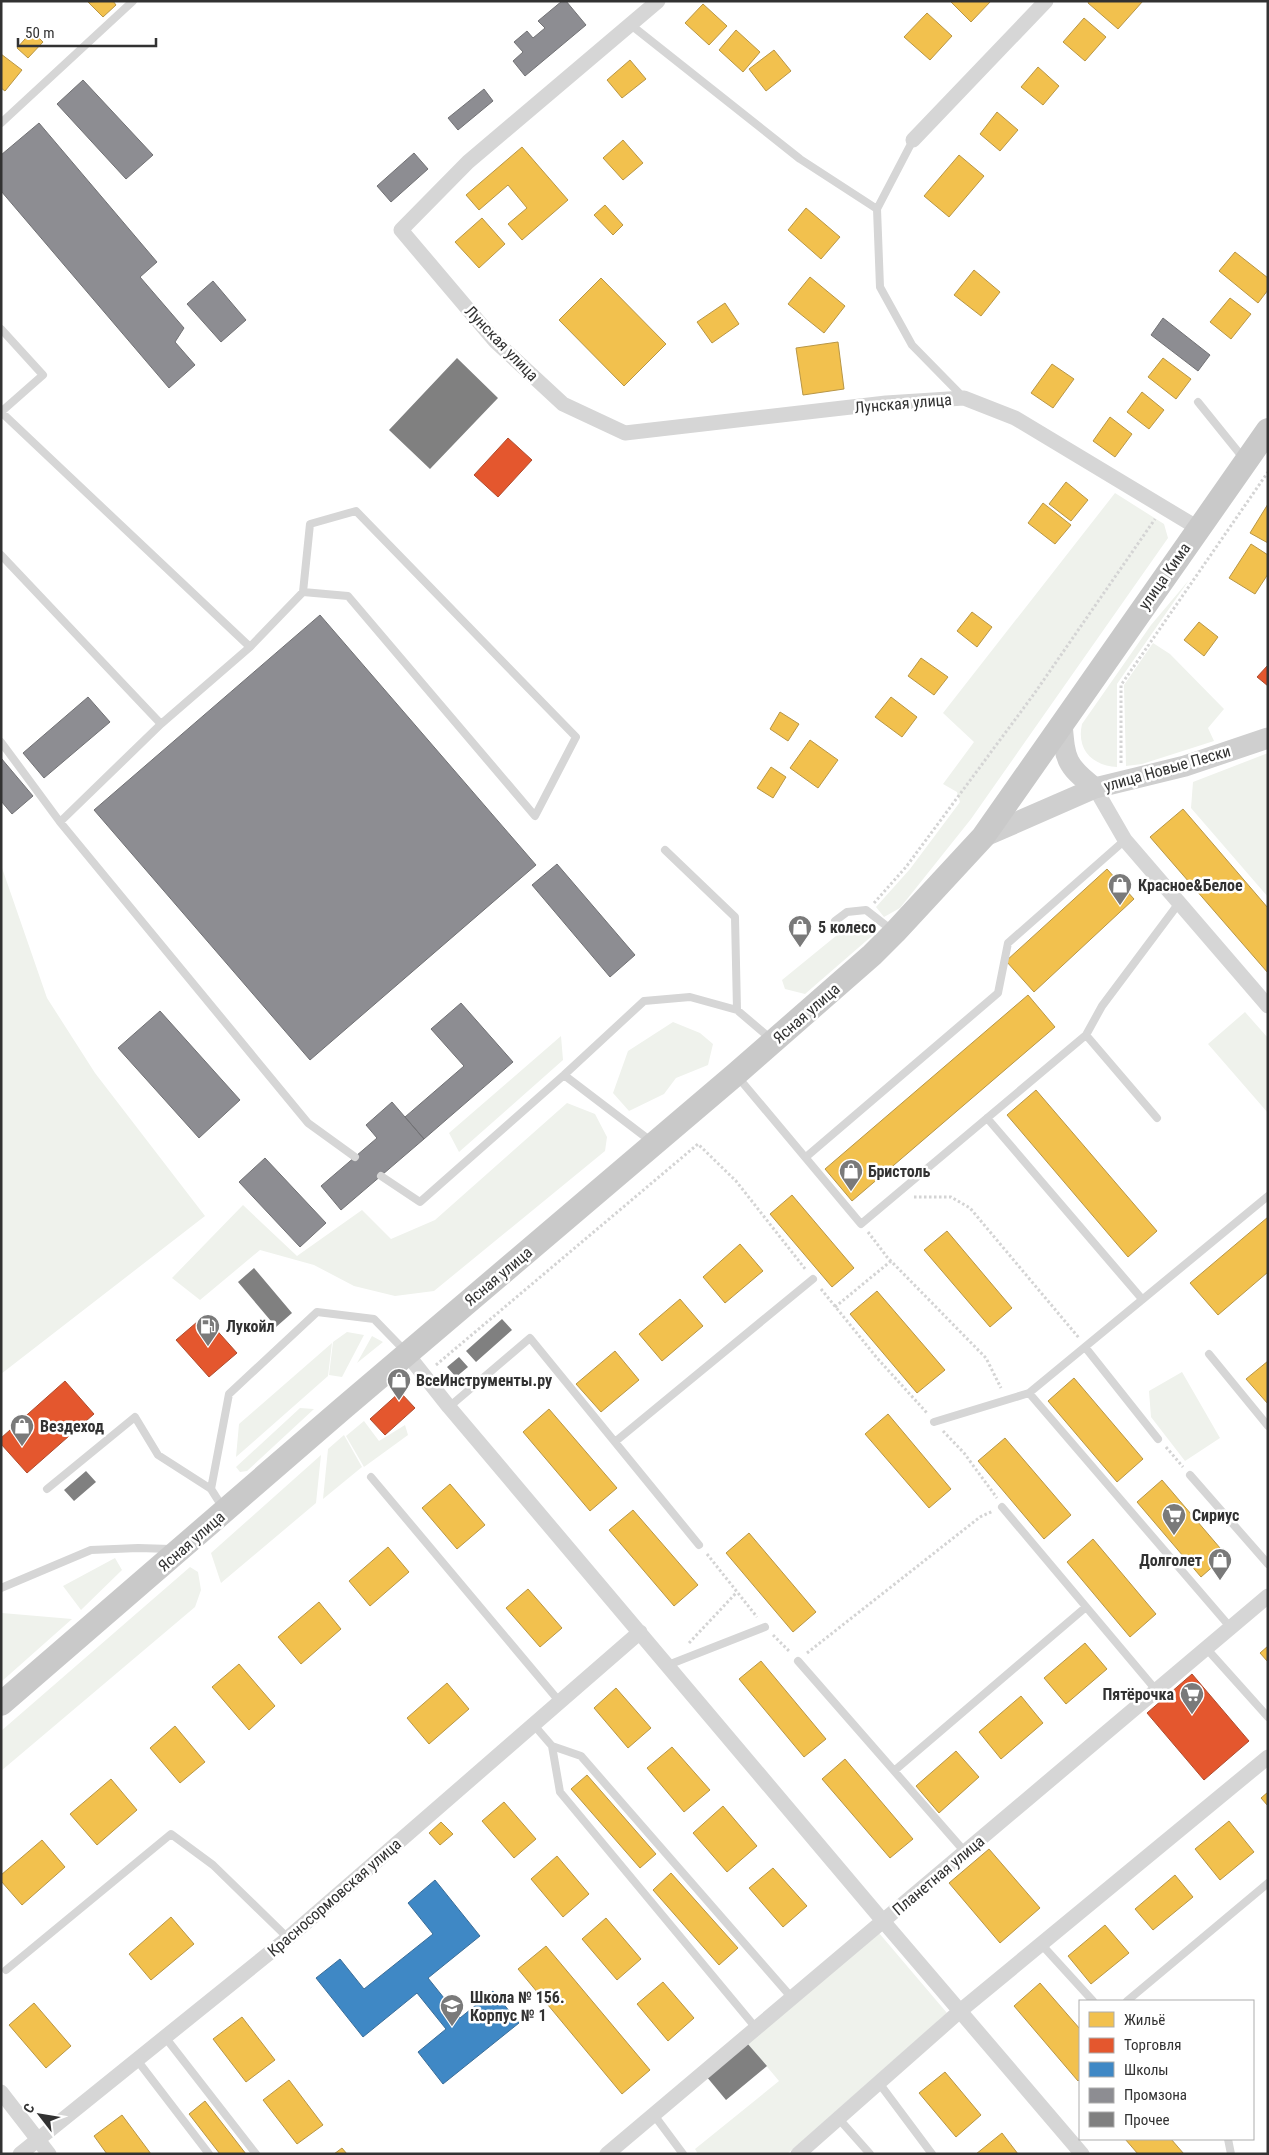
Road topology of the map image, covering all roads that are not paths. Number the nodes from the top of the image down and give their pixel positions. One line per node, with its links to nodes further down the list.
1 (133, 1): 5 (lane)
2 (658, 1): 4 (street, Лунская улица)
3 (1046, 1): 6 (street)
4 (630, 25): 7 (lane); 9 (street, Лунская улица)
5 (1, 123)
6 (913, 140): 7 (lane)
7 (877, 209): 9 (lane)
8 (1, 329): 11 (lane)
9 (964, 398): 14 (street)
10 (1198, 402): 13 (lane)
11 (1, 412): 17 (lane)
12 (1268, 430): 13 (main road, улица Кима)
13 (1246, 461): 14 (main road, улица Кима)
14 (1198, 528): 19 (main road, улица Кима)
15 (1, 555): 18 (lane)
16 (303, 592): 16 (lane); 17 (lane)
17 (250, 648): 18 (lane)
18 (161, 724): 23 (lane)
19 (1062, 724): 22 (main road); 24 (main road, улица Кима)
20 (1268, 738): 22 (main road, улица Новые Пески)
21 (1, 742): 23 (lane)
22 (1094, 788): 24 (main road, улица Новые Пески); 25 (street)
23 (60, 822): 39 (lane)
24 (983, 837): 29 (main road, Ясная улица)
25 (1125, 840): 27 (street); 40 (lane)
26 (665, 850): 31 (lane)
27 (1179, 903): 30 (street); 32 (lane)
28 (834, 920): 29 (lane)
29 (895, 932): 33 (main road, Ясная улица)
30 (1268, 1006)
31 (737, 1010): 33 (lane); 35 (lane)
32 (1086, 1035): 36 (lane); 37 (lane)
33 (774, 1041): 34 (main road, Ясная улица)
34 (736, 1074): 38 (main road, Ясная улица); 40 (lane)
35 (564, 1075): 38 (lane); 41 (lane)
36 (988, 1118): 40 (lane); 44 (lane)
37 (1157, 1118)
38 (654, 1144): 46 (main road, Ясная улица)
39 (356, 1157)
40 (806, 1157)
41 (381, 1176)
42 (1268, 1196): 44 (lane)
43 (813, 1279): 53 (lane)
44 (1142, 1299): 45 (lane)
45 (1085, 1347): 48 (lane); 52 (lane)
46 (408, 1354): 49 (street); 57 (lane); 59 (main road, Ясная улица)
47 (1208, 1354): 51 (lane)
48 (1029, 1393): 50 (lane); 67 (lane)
49 (449, 1407): 53 (lane); 68 (street)
50 (934, 1422)
51 (1268, 1426)
52 (1158, 1439)
53 (616, 1441): 60 (lane)
54 (1190, 1475): 62 (lane)
55 (371, 1477): 73 (lane)
56 (47, 1489): 57 (lane)
57 (211, 1489): 59 (lane)
58 (1002, 1506): 65 (lane)
59 (226, 1511): 61 (main road, Ясная улица)
60 (699, 1545)
61 (180, 1550): 63 (lane); 74 (main road, Ясная улица)
62 (1268, 1564)
63 (1, 1588)
64 (1268, 1596): 67 (street, Планетная улица)
65 (1086, 1607): 72 (lane); 79 (lane)
66 (765, 1628): 71 (lane)
67 (1231, 1628): 69 (street, Планетная улица)
68 (640, 1632): 71 (street); 73 (street, Красносормовская улица)
69 (1206, 1648): 72 (street, Планетная улица); 75 (lane)
70 (798, 1661): 79 (lane)
71 (668, 1665): 82 (street)
72 (1156, 1690): 80 (street, Планетная улица)
73 (559, 1701): 76 (street, Красносормовская улица)
74 (1, 1704)
75 (1268, 1717)
76 (533, 1724): 77 (lane); 83 (street, Красносормовская улица)
77 (552, 1746): 86 (lane); 90 (lane)
78 (1268, 1757): 84 (street)
79 (894, 1771): 80 (lane)
80 (965, 1852): 82 (street, Планетная улица)
81 (1268, 1883): 88 (lane)
82 (883, 1921): 86 (street, Планетная улица); 89 (street)
83 (288, 1938): 85 (lane); 91 (street, Красносормовская улица)
84 (1041, 1944): 87 (lane); 89 (street)
85 (6, 1970)
86 (792, 1998): 90 (street, Планетная улица)
87 (1092, 2000)
88 (1128, 2000)
89 (960, 2011): 93 (street); 108 (street)
90 (756, 2028): 95 (street, Планетная улица)
91 (165, 2037): 92 (street, Красносормовская улица); 102 (lane)
92 (137, 2060): 97 (street, Красносормовская улица); 101 (lane)
93 (879, 2083): 96 (street); 107 (lane)
94 (1, 2092): 97 (street)
95 (654, 2115): 103 (street, Планетная улица); 104 (lane)
96 (840, 2119): 105 (street); 106 (lane)
97 (38, 2139): 99 (street, Красносормовская улица); 100 (street)
98 (1228, 2140): 109 (lane)
99 (20, 2154)
100 (49, 2154)
101 (209, 2154)
102 (256, 2154)
103 (607, 2154)
104 (683, 2154)
105 (798, 2154)
106 (870, 2154)
107 (932, 2154)
108 (1082, 2154)
109 (1231, 2154)

